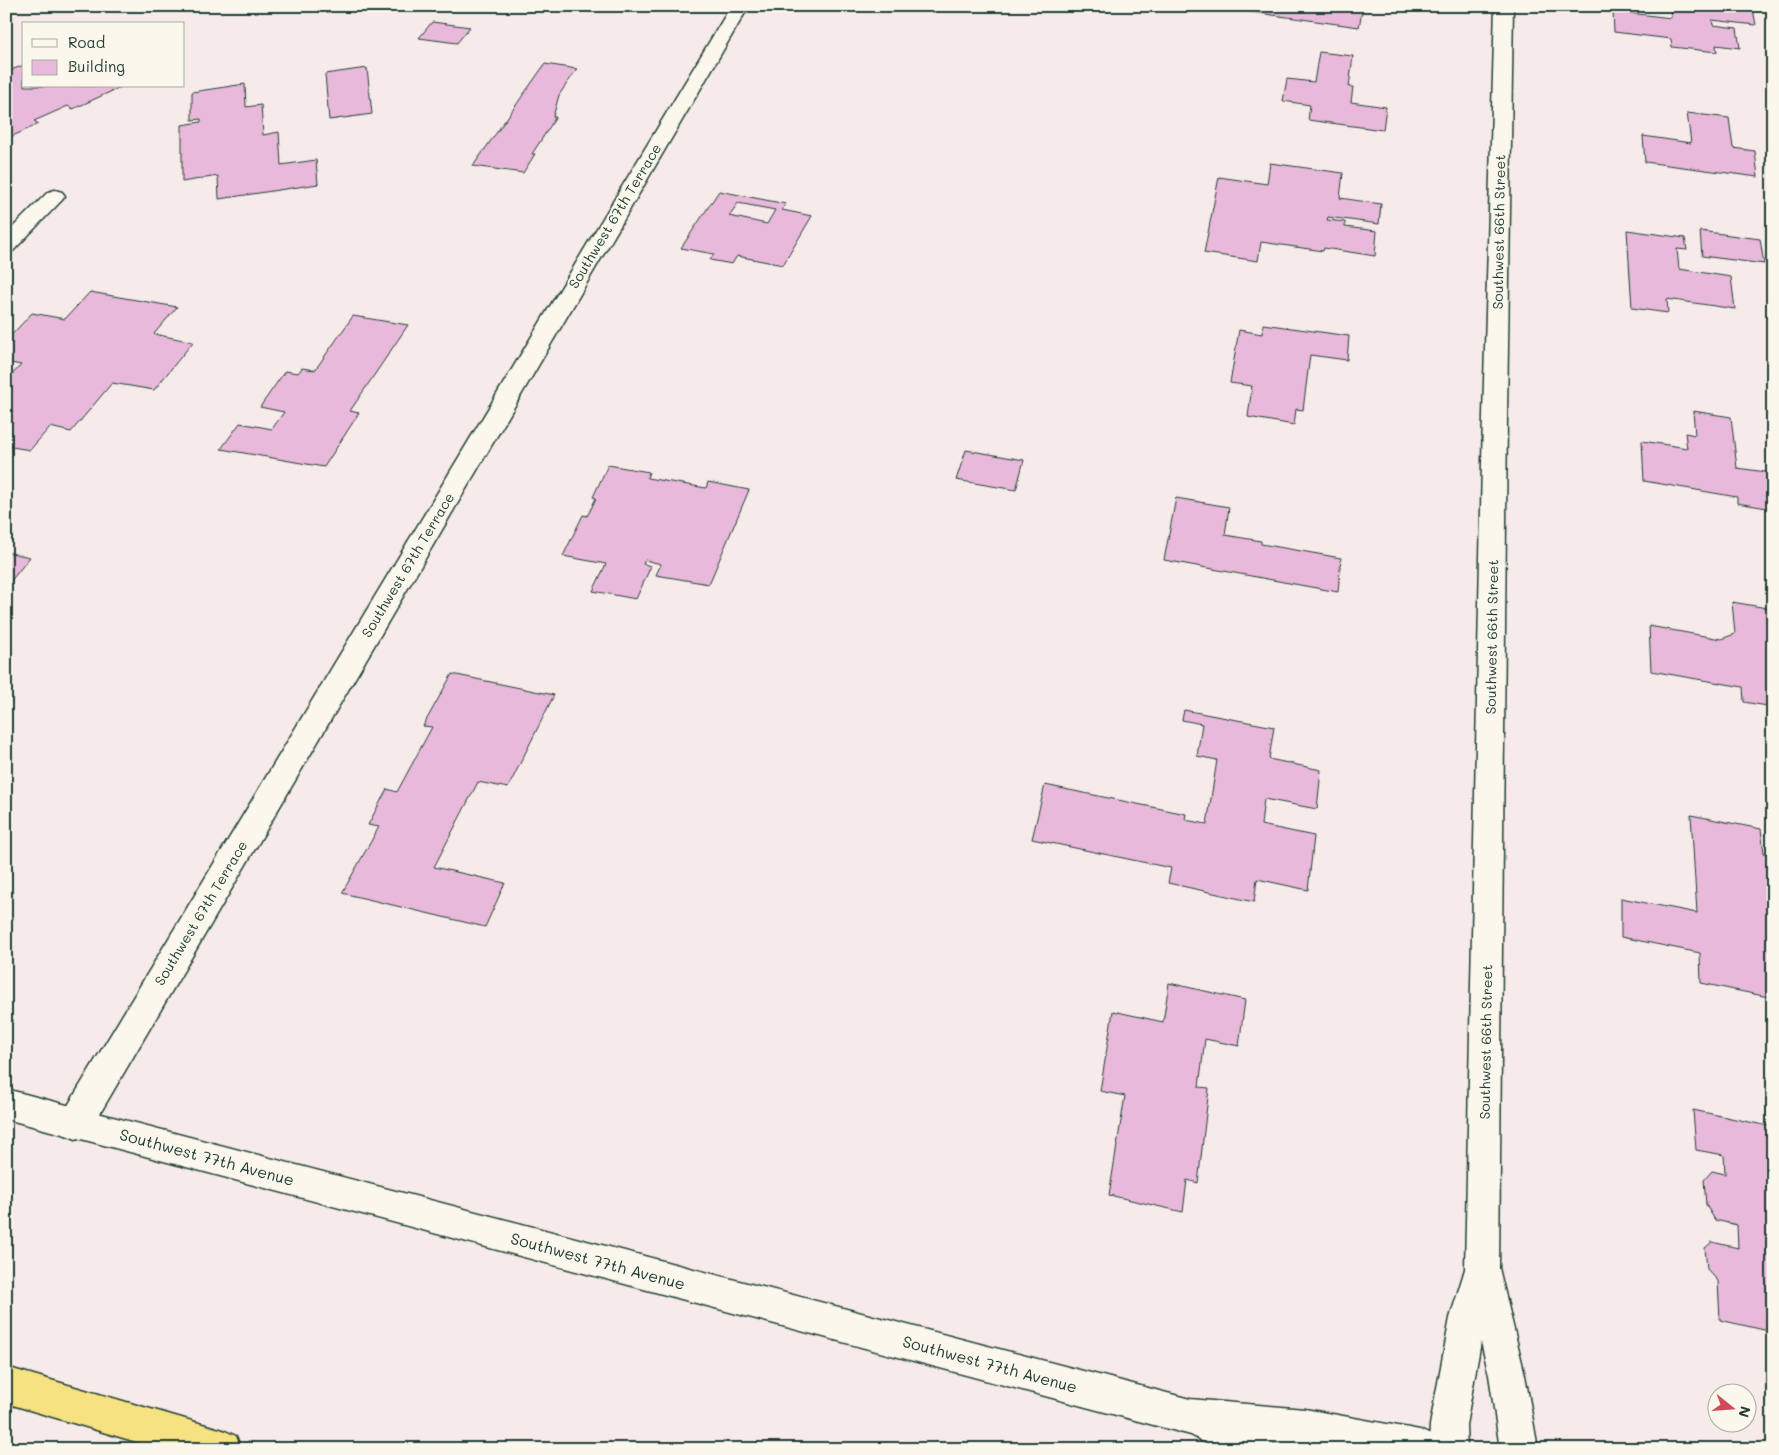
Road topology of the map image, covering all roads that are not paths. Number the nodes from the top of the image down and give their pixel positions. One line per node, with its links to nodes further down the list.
1 (740, 6): 6 (street, Southwest 67th Terrace)
2 (1504, 6): 7 (street, Southwest 66th Street)
3 (55, 196): 4 (street)
4 (6, 246)
5 (6, 1104): 6 (street, Southwest 77th Avenue)
6 (76, 1123): 9 (street, Southwest 77th Avenue)
7 (1482, 1268): 13 (street, Southwest 66th Street); 14 (street, Southwest 66th Street)
8 (6, 1385): 10 (highway)
9 (1190, 1417): 11 (street, Southwest 77th Avenue); 12 (street, Southwest 77th Avenue)
10 (224, 1449)
11 (1257, 1449)
12 (1420, 1449)
13 (1448, 1449)
14 (1518, 1449)

